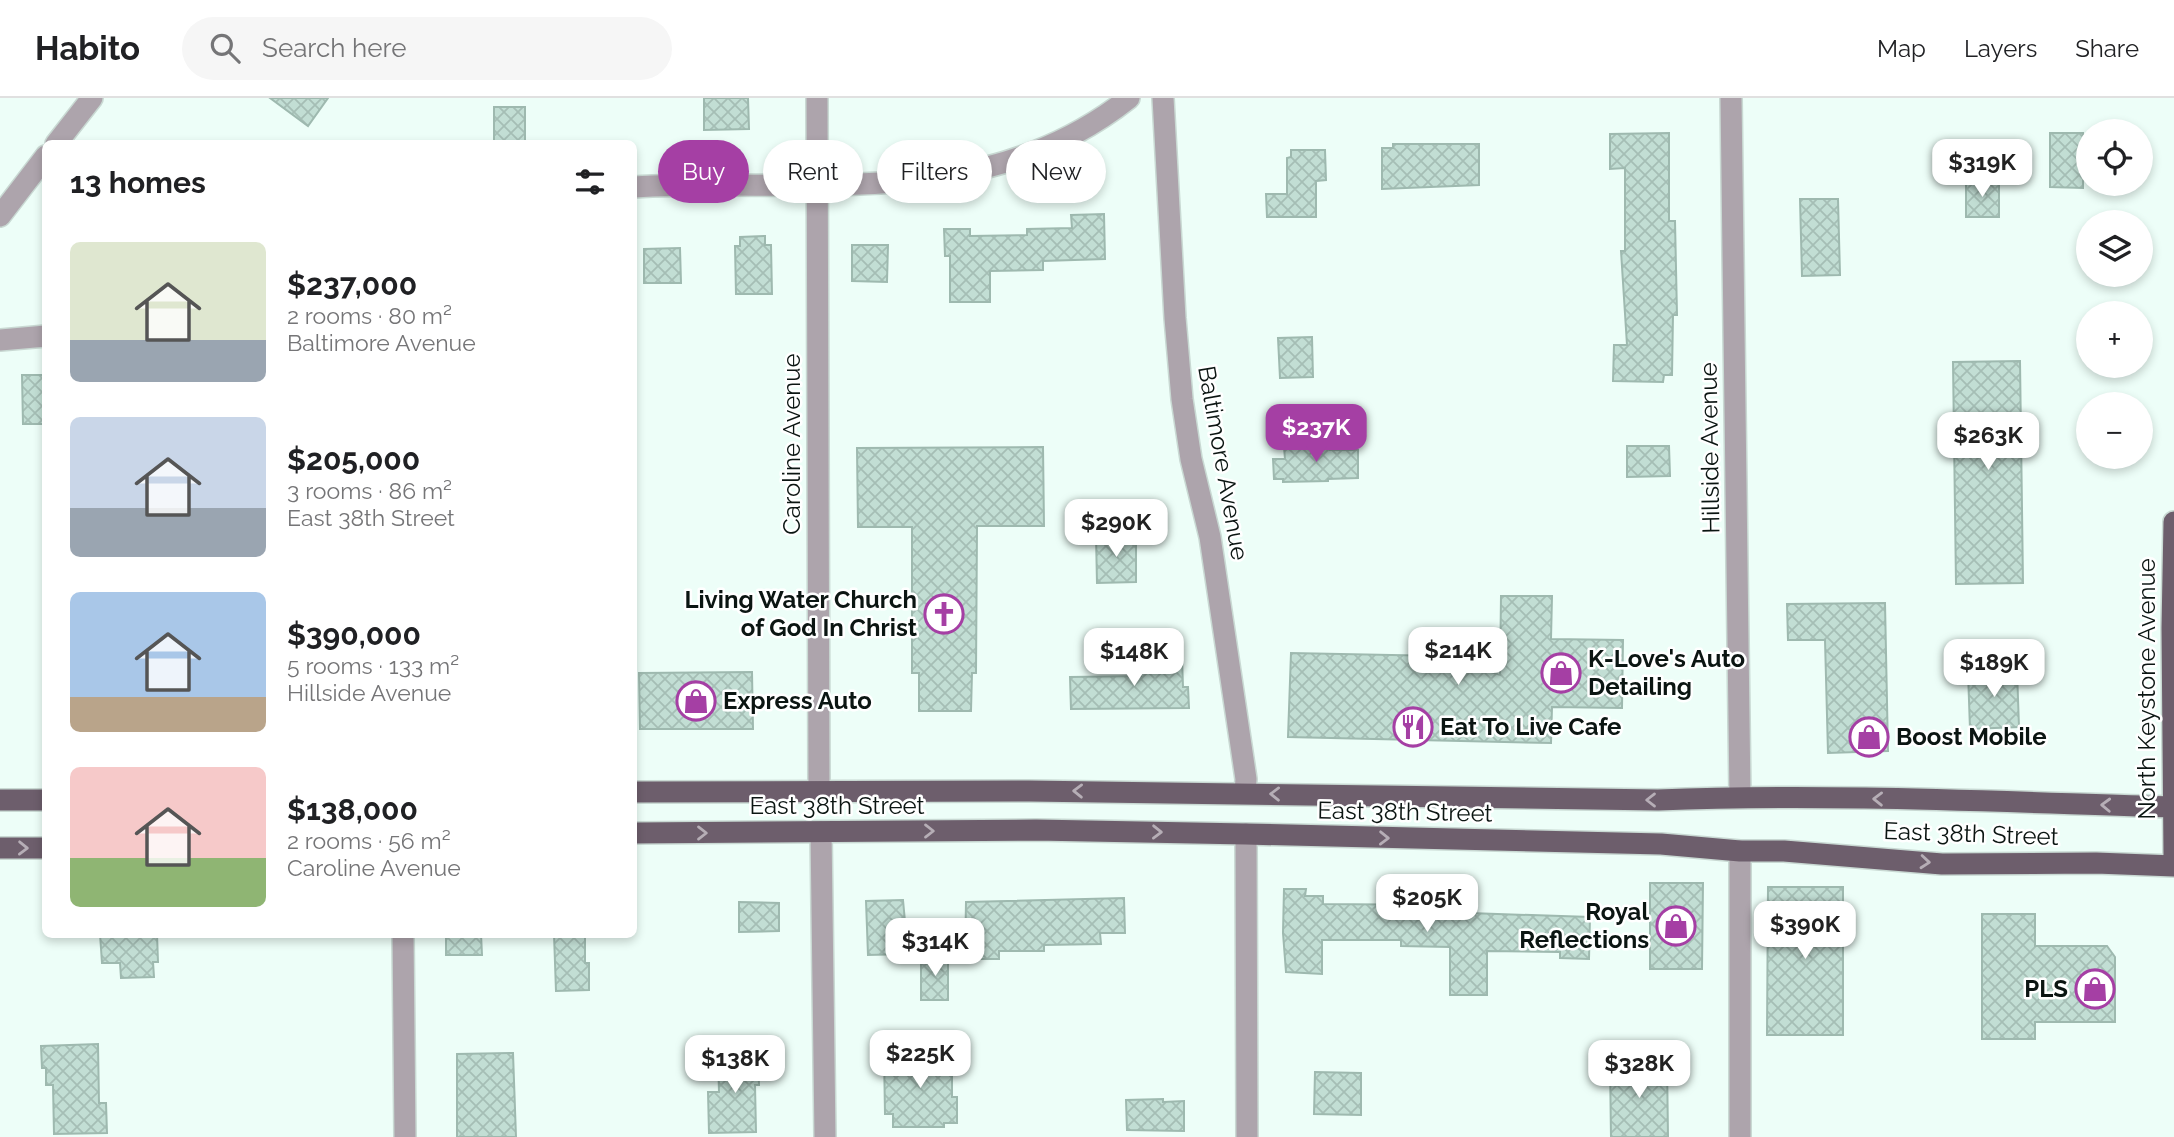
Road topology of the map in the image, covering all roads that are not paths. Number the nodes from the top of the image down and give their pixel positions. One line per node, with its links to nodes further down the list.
1 (92, 98): 6 (street)
2 (817, 98): 7 (street, Caroline Avenue)
3 (1129, 98): 9 (street)
4 (1163, 98): 19 (street, Baltimore Avenue)
5 (1731, 98): 20 (street, Hillside Avenue)
6 (59, 140)
7 (817, 140)
8 (42, 161): 13 (street)
9 (863, 183)
10 (763, 185): 11 (street)
11 (637, 187)
12 (818, 203): 17 (street, Caroline Avenue)
13 (0, 216)
14 (42, 336): 15 (street)
15 (0, 340)
16 (2174, 522): 23 (main road, North Keystone Avenue)
17 (819, 791): 18 (main road, East 38th Street); 19 (main road, East 38th Street, one-way to 17)
18 (637, 792)
19 (1245, 793): 20 (main road, East 38th Street, one-way to 19)
20 (1740, 797): 23 (main road, East 38th Street, one-way to 20)
21 (0, 800): 22 (main road)
22 (42, 800)
23 (2174, 807): 30 (main road, North Keystone Avenue)
24 (821, 832): 25 (main road, East 38th Street, one-way to 24); 26 (main road, East 38th Street, one-way to 26); 34 (street)
25 (637, 833)
26 (1246, 834): 29 (main road, East 38th Street, one-way to 29); 35 (street)
27 (0, 848): 28 (main road, one-way to 28)
28 (42, 848)
29 (1740, 851): 31 (main road, East 38th Street, one-way to 31); 36 (street)
30 (2174, 855)
31 (2174, 866)
32 (402, 938): 33 (street)
33 (405, 1137)
34 (825, 1137)
35 (1247, 1137)
36 (1740, 1137)

